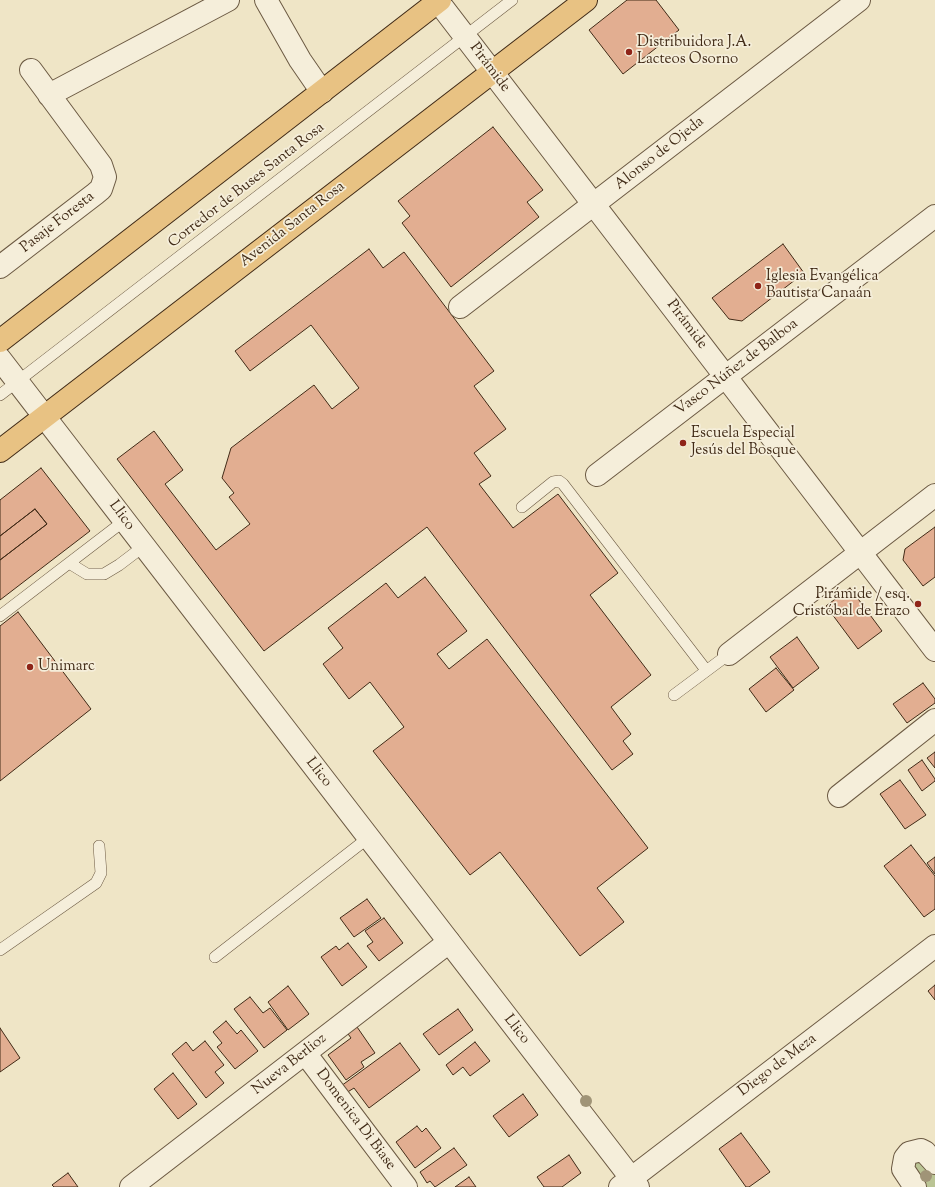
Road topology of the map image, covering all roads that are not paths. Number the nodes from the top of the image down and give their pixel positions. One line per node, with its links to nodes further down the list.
1 (228, 0): 11 (street)
2 (266, 0): 10 (street)
3 (438, 0): 7 (street, Pirámide); 10 (main road)
4 (512, 0): 7 (lane, Corredor de Buses Santa Rosa)
5 (586, 0): 9 (main road, Avenida Santa Rosa)
6 (859, 0): 12 (street, Alonso de Ojeda)
7 (465, 37): 9 (street, Pirámide); 19 (lane, Corredor de Buses Santa Rosa)
8 (31, 70): 11 (street, Pasaje Foresta)
9 (492, 72): 12 (street, Pirámide); 21 (main road, Avenida Santa Rosa)
10 (322, 92): 16 (main road)
11 (49, 95): 14 (street, Pasaje Foresta)
12 (593, 205): 15 (street, Alonso de Ojeda); 18 (street, Pirámide)
13 (935, 216): 18 (street, Vasco Núñez de Balboa)
14 (0, 267)
15 (460, 307)
16 (0, 341)
17 (0, 359): 19 (street, Llico)
18 (725, 377): 23 (street, Vasco Núñez de Balboa); 28 (street, Pirámide)
19 (18, 382): 20 (lane, Corredor de Buses Santa Rosa); 21 (street, Llico)
20 (0, 395)
21 (44, 416): 22 (main road, Avenida Santa Rosa); 26 (street, Llico)
22 (0, 451)
23 (597, 475)
24 (935, 496): 28 (street)
25 (522, 507): 33 (lane)
26 (124, 521): 27 (street, Llico); 29 (lane)
27 (144, 546): 29 (lane); 37 (street, Llico)
28 (860, 553): 31 (street, Pirámide); 32 (street)
29 (69, 563): 30 (lane)
30 (0, 616)
31 (935, 650)
32 (729, 654): 33 (lane)
33 (706, 670): 34 (lane)
34 (674, 695)
35 (935, 720): 36 (street)
36 (840, 796)
37 (368, 838): 39 (street, Llico); 42 (lane)
38 (99, 846): 41 (lane)
39 (449, 942): 43 (street, Nueva Berlioz); 45 (street, Llico)
40 (935, 946): 45 (street, Diego de Meza)
41 (0, 950)
42 (215, 957)
43 (305, 1053): 46 (street, Nueva Berlioz); 47 (street, Domenica Di Biase)
44 (935, 1163): 48 (street)
45 (630, 1184)
46 (130, 1187)
47 (406, 1187)
48 (915, 1187)

